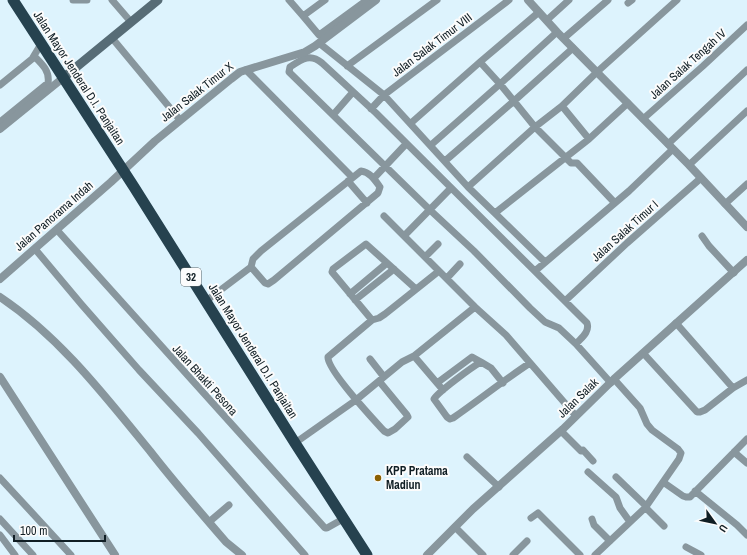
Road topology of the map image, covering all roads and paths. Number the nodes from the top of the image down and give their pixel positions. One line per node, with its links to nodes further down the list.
1 (13, 0): 24 (highway, Jalan Mayor Jenderal D.I. Panjaitan / 32)
2 (73, 0): 3 (street)
3 (87, 0)
4 (112, 0): 19 (street)
5 (158, 0): 19 (main road)
6 (289, 0): 17 (street)
7 (325, 0): 17 (street)
8 (367, 0): 17 (street)
9 (376, 0): 25 (street, Jalan Salak Timur X)
10 (437, 0): 29 (street)
11 (509, 0): 37 (street, Jalan Salak Timur VIII)
12 (528, 0): 16 (street)
13 (569, 0): 18 (street)
14 (608, 0): 23 (street)
15 (677, 0): 32 (street)
16 (539, 12): 18 (street); 28 (street)
17 (303, 16)
18 (547, 20): 21 (street)
19 (131, 22): 22 (main road)
20 (747, 25): 44 (street, Jalan Salak Tengah IV)
21 (557, 32): 23 (street); 34 (street)
22 (112, 38): 33 (main road); 45 (street)
23 (564, 38): 26 (street)
24 (41, 44): 27 (street); 33 (highway, Jalan Mayor Jenderal D.I. Panjaitan / 32)
25 (319, 44): 29 (street); 30 (street, Jalan Salak Timur X)
26 (573, 48): 32 (street); 38 (street)
27 (34, 56): 35 (street); 46 (street)
28 (480, 62): 34 (street); 47 (street)
29 (347, 66): 37 (street)
30 (246, 70): 45 (street, Jalan Salak Timur X); 61 (street)
31 (747, 70): 53 (street)
32 (597, 72): 39 (street); 40 (street)
33 (63, 78): 49 (street); 58 (highway, Jalan Mayor Jenderal D.I. Panjaitan / 32)
34 (500, 84): 38 (street); 52 (street)
35 (0, 85)
36 (352, 92): 41 (street); 43 (street); 43 (street)
37 (384, 95): 41 (street, Jalan Salak Timur VIII); 47 (street)
38 (514, 101): 48 (street); 55 (street)
39 (628, 103): 44 (street); 50 (street)
40 (562, 106): 48 (street); 50 (street)
41 (371, 109): 51 (street)
42 (747, 111): 56 (street)
43 (333, 115): 57 (street)
44 (643, 119): 53 (street)
45 (180, 120): 58 (street, Jalan Salak Timur X)
46 (0, 122)
47 (411, 123): 52 (street)
48 (536, 127): 54 (street); 63 (street)
49 (0, 130)
50 (589, 139): 54 (street)
51 (406, 144): 57 (street); 64 (street)
52 (431, 145): 55 (street)
53 (670, 147): 56 (street); 65 (street)
54 (566, 158): 65 (street); 69 (street)
55 (445, 160): 63 (street)
56 (689, 165): 60 (street)
57 (386, 166): 59 (street); 68 (street)
58 (124, 171): 72 (street, Jalan Panorama Indah); 93 (highway, Jalan Mayor Jenderal D.I. Panjaitan / 32)
59 (374, 178): 61 (street); 66 (street)
60 (701, 178): 67 (street); 94 (street, Jalan Salak Timur I)
61 (350, 179): 66 (street); 82 (street)
62 (747, 184): 67 (street)
63 (468, 187): 69 (street)
64 (451, 188): 68 (street); 85 (street)
65 (614, 202): 79 (street)
66 (367, 203): 82 (street)
67 (725, 204): 71 (street)
68 (430, 210): 73 (street); 98 (street)
69 (495, 213): 79 (street)
70 (384, 216): 73 (street)
71 (747, 227)
72 (56, 230): 76 (street, Jalan Panorama Indah); 131 (street, Jalan Bhakti Pesona)
73 (404, 236): 77 (street)
74 (702, 236): 86 (street)
75 (438, 244): 77 (street)
76 (35, 248): 88 (street, Jalan Panorama Indah); 147 (street)
77 (425, 257): 84 (street)
78 (747, 260): 86 (street, Jalan Salak)
79 (545, 262): 85 (street)
80 (388, 263): 83 (street); 90 (street); 90 (street)
81 (460, 264): 87 (street)
82 (251, 267): 93 (street)
83 (394, 270): 89 (street); 92 (street)
84 (439, 271): 87 (street); 89 (street)
85 (535, 271): 94 (street)
86 (734, 272): 97 (street, Jalan Salak)
87 (447, 278): 95 (street)
88 (0, 280)
89 (416, 289): 96 (street)
90 (350, 294): 92 (street)
91 (0, 297): 133 (street)
92 (355, 300): 96 (street)
93 (206, 301): 116 (highway, Jalan Mayor Jenderal D.I. Panjaitan / 32)
94 (565, 301): 98 (street)
95 (475, 307): 100 (street); 103 (street)
96 (372, 320): 112 (street)
97 (676, 323): 99 (street, Jalan Salak); 110 (street)
98 (576, 344): 107 (street)
99 (644, 354): 107 (street, Jalan Salak); 110 (street)
100 (414, 356): 105 (street); 108 (street)
101 (370, 359): 105 (street)
102 (481, 362): 108 (street); 109 (street); 111 (street)
103 (530, 363): 109 (street); 113 (street)
104 (0, 377): 145 (street)
105 (382, 379): 112 (street); 112 (street)
106 (747, 380): 110 (street)
107 (612, 381): 113 (street, Jalan Salak); 124 (street)
108 (437, 383): 111 (street)
109 (503, 383): 111 (street)
110 (733, 388)
111 (443, 390)
112 (356, 400): 116 (street)
113 (576, 416): 114 (street, Jalan Salak)
114 (561, 431): 119 (street); 125 (street, Jalan Salak)
115 (747, 439): 117 (street)
116 (295, 443): 131 (highway, Jalan Mayor Jenderal D.I. Panjaitan / 32)
117 (734, 452): 120 (street); 126 (street)
118 (467, 457): 125 (street)
119 (593, 460)
120 (747, 463)
121 (588, 472): 134 (street)
122 (616, 477): 128 (street)
123 (0, 478): 144 (street)
124 (663, 482): 126 (street); 128 (street)
125 (499, 487): 136 (street, Jalan Salak)
126 (695, 491): 138 (street)
127 (229, 505): 133 (street)
128 (645, 507): 134 (street); 135 (street)
129 (531, 518): 152 (street)
130 (0, 519): 143 (street)
131 (343, 519): 148 (highway, Jalan Mayor Jenderal D.I. Panjaitan / 32)
132 (592, 519): 140 (street)
133 (209, 522): 146 (street)
134 (630, 522): 140 (street)
135 (664, 526)
136 (455, 527): 149 (street, Jalan Salak); 150 (street)
137 (0, 535): 142 (street)
138 (747, 535)
139 (527, 541): 151 (street)
140 (610, 541): 153 (street)
141 (686, 547): 154 (street)
142 (15, 555)
143 (33, 555)
144 (71, 555)
145 (115, 555)
146 (242, 555)
147 (305, 555)
148 (367, 555)
149 (427, 555)
150 (483, 555)
151 (513, 555)
152 (580, 555)
153 (595, 555)
154 (701, 555)

